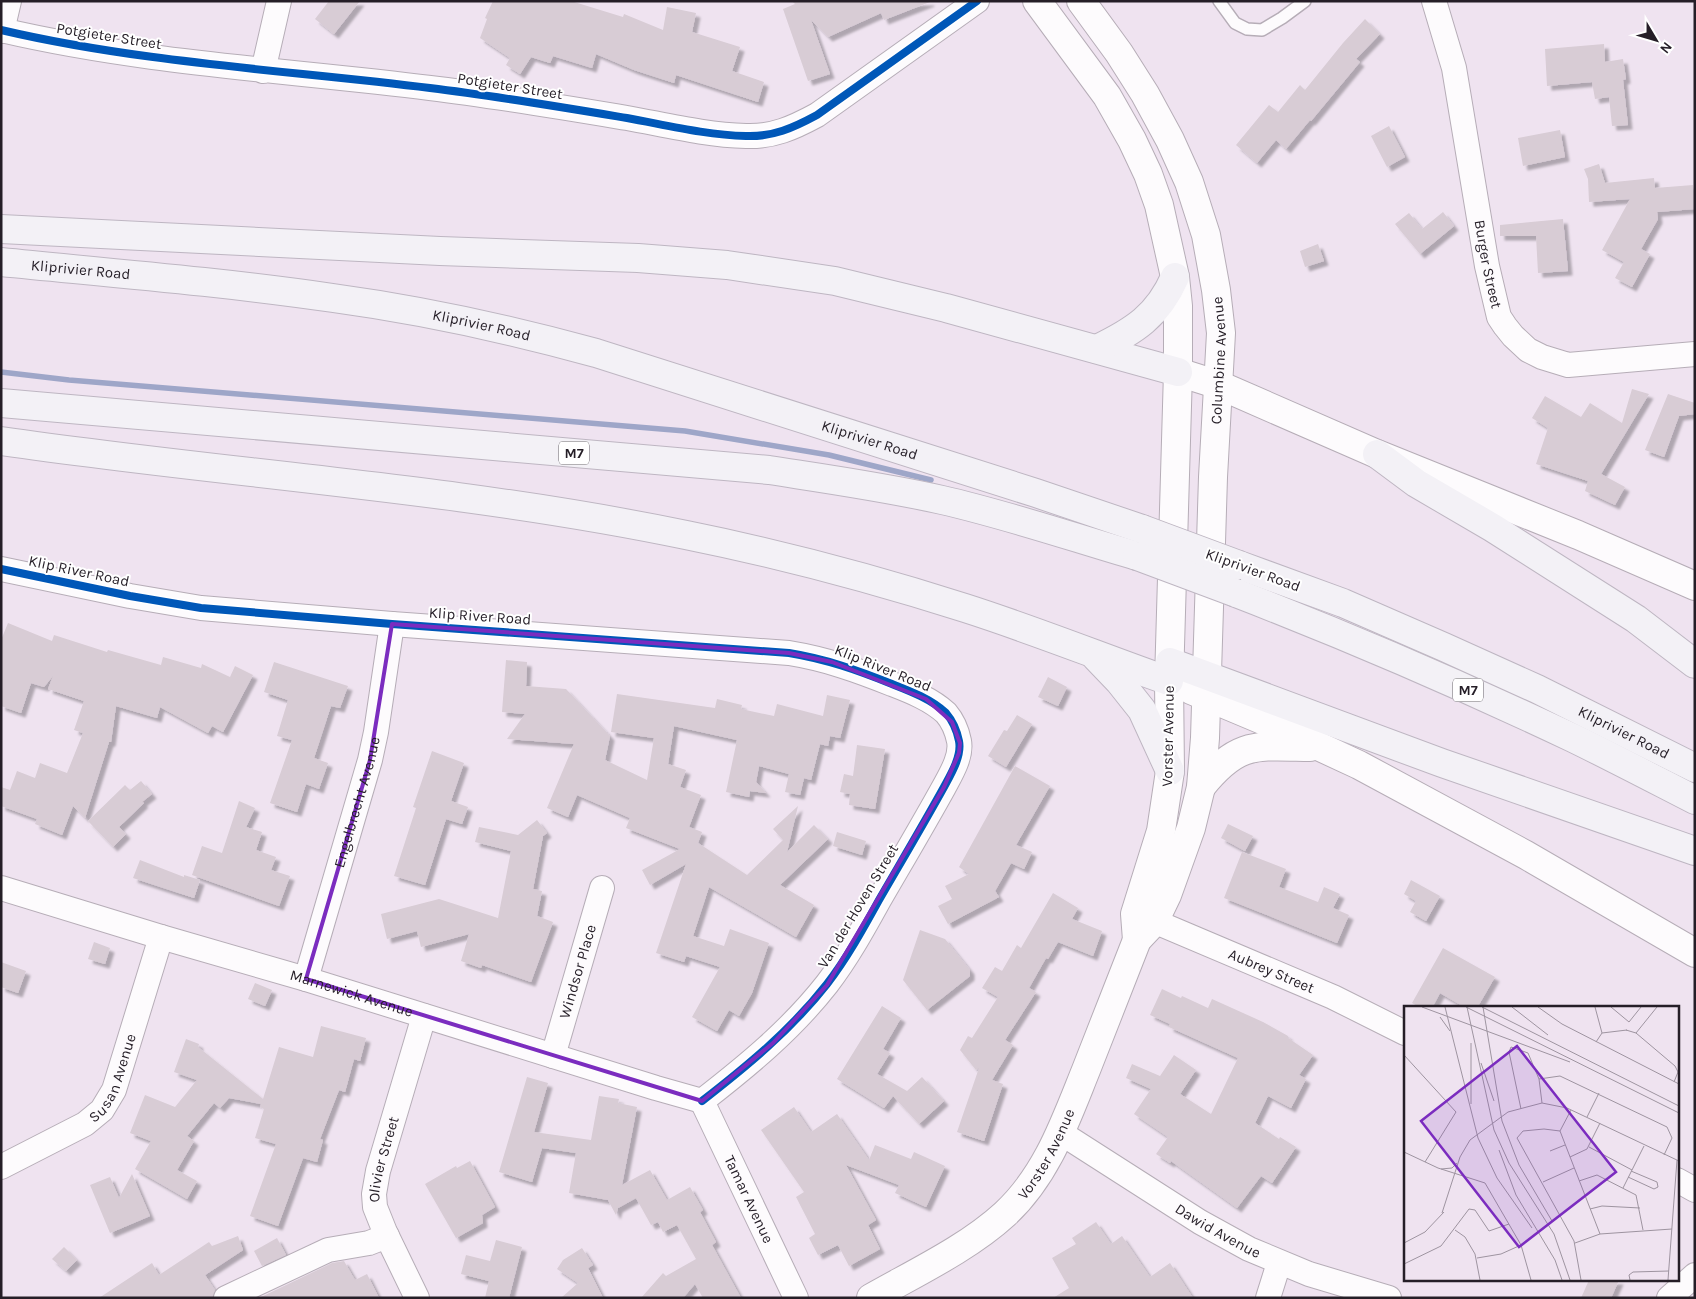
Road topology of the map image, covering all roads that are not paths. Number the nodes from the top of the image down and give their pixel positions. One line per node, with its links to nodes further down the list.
1 (9, 1): 10 (street)
2 (279, 1): 12 (street)
3 (977, 1): 12 (street, Potgieter Street)
4 (1037, 1): 15 (main road)
5 (1081, 1): 11 (main road, Columbine Avenue)
6 (1106, 1): 11 (main road)
7 (1219, 1): 8 (lane)
8 (1306, 1)
9 (1434, 1): 17 (street, Burger Street)
10 (2, 31): 12 (street, Potgieter Street)
11 (1119, 53): 19 (main road, Columbine Avenue)
12 (263, 71)
13 (1, 229): 16 (main road)
14 (1, 262): 33 (main road, Kliprivier Road / M7, bridge)
15 (1175, 277): 16 (main road); 18 (main road)
16 (1097, 349): 18 (main road)
17 (1695, 354)
18 (1178, 372): 19 (main road); 29 (main road, Vorster Avenue)
19 (1219, 385): 22 (main road); 24 (main road, Columbine Avenue)
20 (1, 403): 36 (main road, Kliprivier Road / M7, bridge)
21 (1, 441): 27 (main road)
22 (1376, 454): 25 (main road); 28 (main road)
23 (1, 569): 26 (street, Klip River Road)
24 (1210, 574): 30 (main road, Vorster Avenue)
25 (1695, 586)
26 (392, 624): 31 (street, Klip River Road); 43 (street, Engelbrecht Avenue)
27 (1092, 652): 29 (main road); 34 (main road)
28 (1695, 664)
29 (1169, 672): 30 (main road); 34 (main road, Vorster Avenue)
30 (1207, 686): 32 (main road); 35 (main road, Vorster Avenue); 37 (main road)
31 (946, 714): 47 (street, Van der Hoven Street)
32 (1320, 747): 35 (main road); 42 (main road)
33 (1695, 768)
34 (1170, 771): 40 (main road, Vorster Avenue)
35 (1202, 787): 40 (main road, Vorster Avenue)
36 (1695, 800)
37 (1695, 851)
38 (1, 888): 41 (street, Marnewick Avenue)
39 (602, 888): 46 (street, Windsor Place)
40 (1142, 925): 45 (street, Aubrey Street); 48 (main road, Vorster Avenue)
41 (161, 937): 43 (street, Marnewick Avenue); 49 (street, Susan Avenue)
42 (1695, 953)
43 (306, 979): 44 (street, Marnewick Avenue)
44 (424, 1016): 46 (street, Marnewick Avenue); 52 (street, Olivier Street)
45 (1404, 1032)
46 (553, 1056): 47 (street, Marnewick Avenue)
47 (702, 1101): 56 (street, Tamar Avenue)
48 (1061, 1133): 53 (street, Dawid Avenue); 57 (main road, Vorster Avenue)
49 (1, 1167)
50 (1678, 1181): 51 (street)
51 (1695, 1190)
52 (387, 1236): 54 (street); 55 (street, Olivier Street)
53 (1280, 1263): 58 (street); 59 (street, Dawid Avenue)
54 (226, 1298)
55 (417, 1298)
56 (796, 1298)
57 (871, 1298)
58 (1268, 1298)
59 (1389, 1298)

